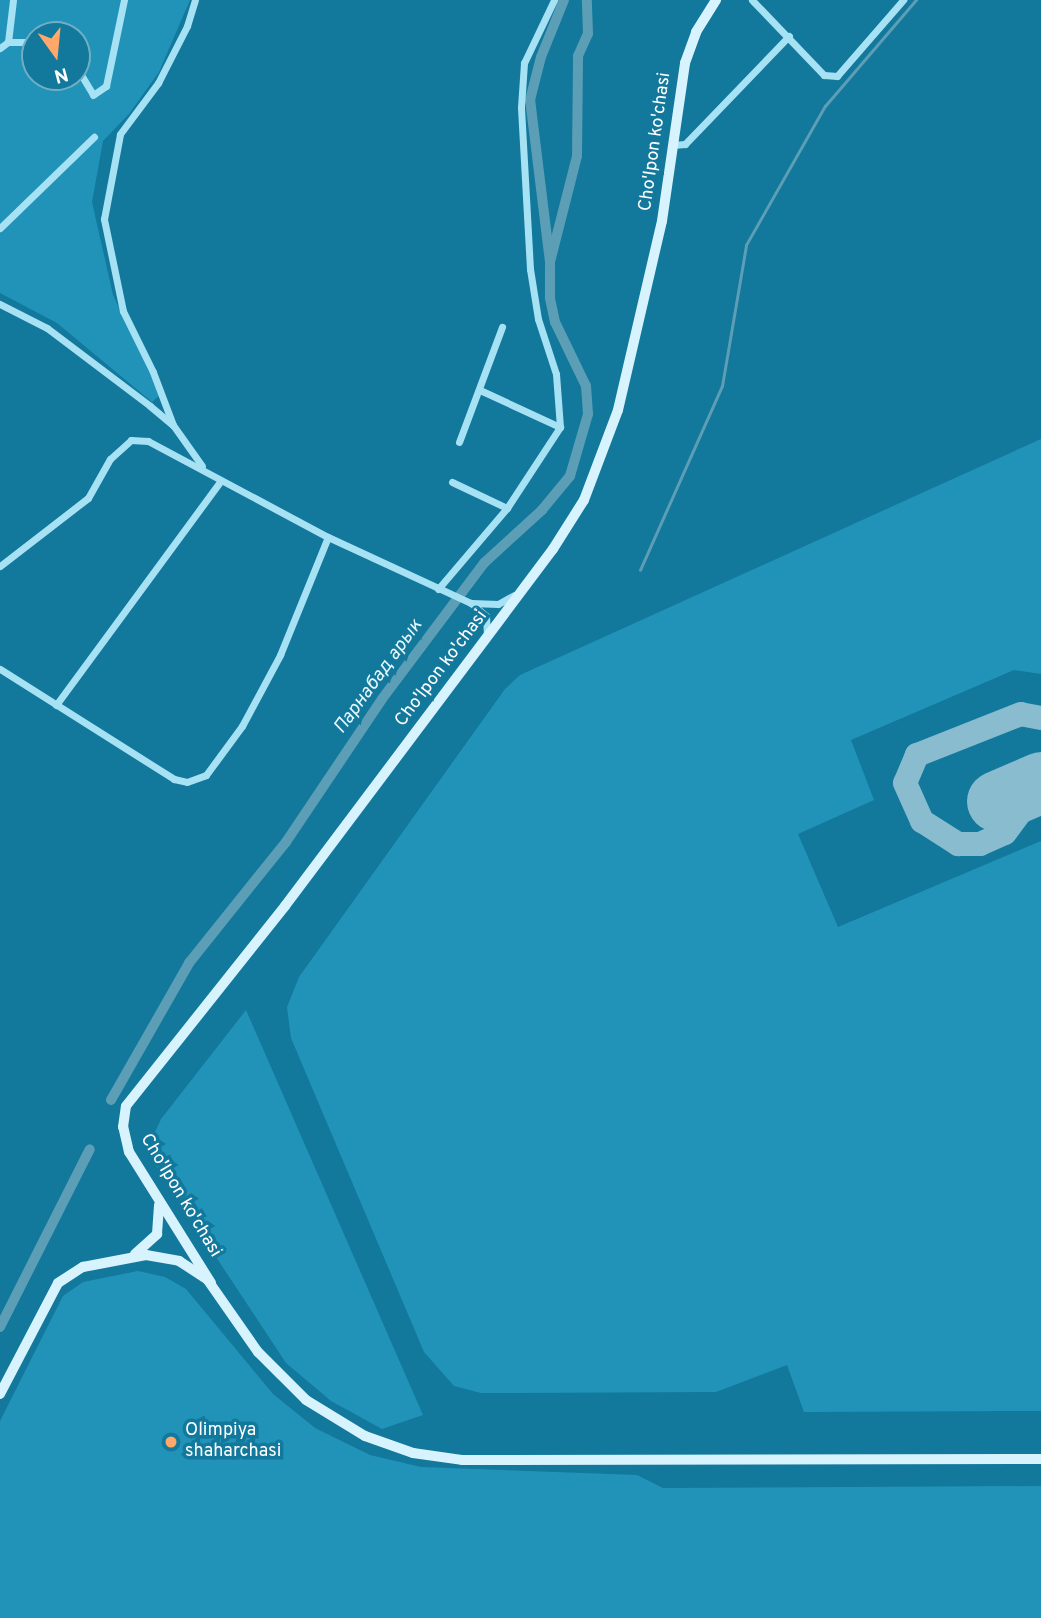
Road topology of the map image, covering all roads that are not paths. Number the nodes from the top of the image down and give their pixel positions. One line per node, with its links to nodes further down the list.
1 (13, 0): 9 (street)
2 (124, 0): 12 (street)
3 (195, 0): 19 (street)
4 (554, 0): 20 (street)
5 (716, 0): 14 (main road, Cho'lpon ko'chasi)
6 (752, 0): 8 (street)
7 (903, 0): 8 (street)
8 (789, 36): 14 (street)
9 (8, 42): 10 (street); 11 (street)
10 (21, 42)
11 (0, 48)
12 (91, 91)
13 (94, 137): 15 (street)
14 (673, 145): 28 (main road, Cho'lpon ko'chasi)
15 (0, 228)
16 (0, 304): 19 (street)
17 (502, 327): 18 (street)
18 (482, 391): 20 (street); 21 (street)
19 (173, 425): 22 (street)
20 (560, 427): 25 (street)
21 (459, 442)
22 (203, 468): 24 (street); 27 (street)
23 (452, 482): 25 (street)
24 (219, 483): 26 (street); 33 (street)
25 (507, 508): 29 (street)
26 (328, 537): 29 (street); 33 (street)
27 (0, 566)
28 (528, 583): 30 (street); 31 (main road, Cho'lpon ko'chasi)
29 (438, 589): 30 (street)
30 (471, 603): 31 (street)
31 (483, 643): 34 (main road, Cho'lpon ko'chasi)
32 (0, 669): 33 (street)
33 (56, 705)
34 (157, 1198): 35 (main road); 36 (main road, Cho'lpon ko'chasi)
35 (129, 1256): 36 (main road); 37 (main road)
36 (211, 1283): 38 (main road, Cho'lpon ko'chasi)
37 (0, 1394)
38 (1041, 1459)

